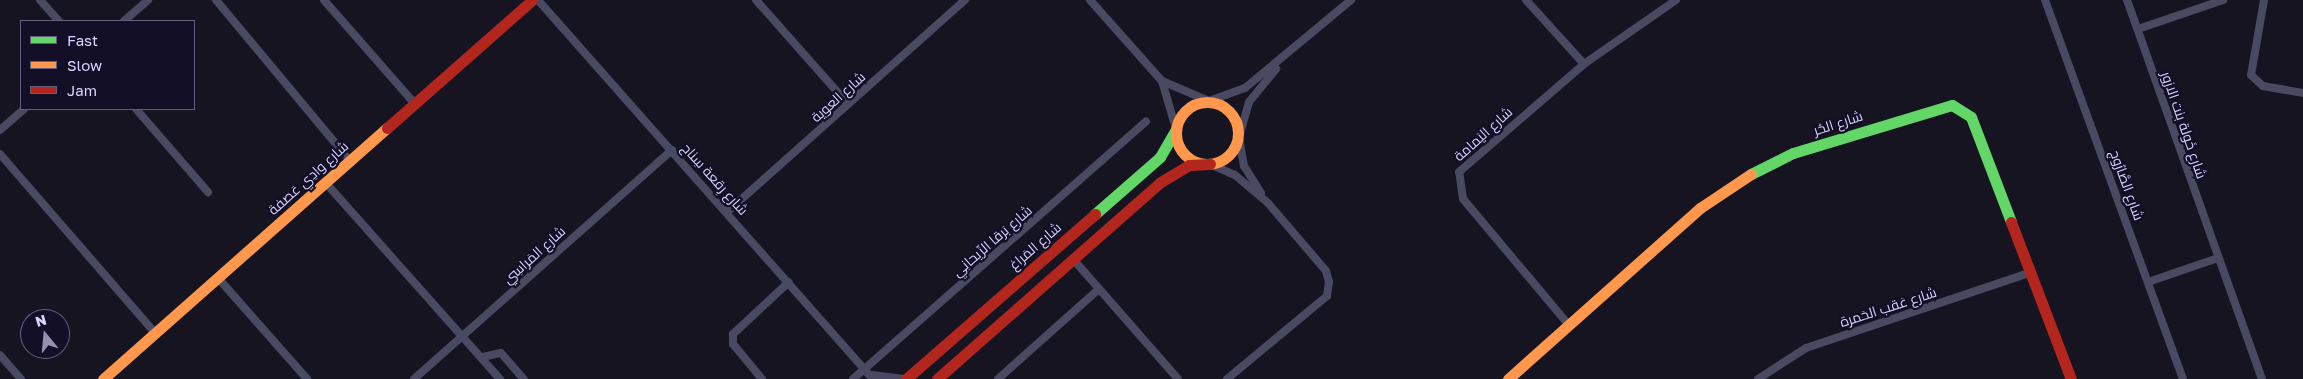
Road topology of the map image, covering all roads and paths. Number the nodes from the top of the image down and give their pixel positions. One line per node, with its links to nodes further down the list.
1 (40, 0): 17 (street)
2 (148, 0): 18 (street)
3 (216, 0): 35 (street)
4 (324, 0): 25 (street)
5 (532, 0): 25 (street, شارع وادِي عَصفة)
6 (538, 0): 33 (street, شارع رِقعة سِناح)
7 (756, 0): 26 (street)
8 (965, 0): 26 (street, شارع العوية)
9 (1090, 0): 22 (street)
10 (1351, 0): 20 (street)
11 (1526, 0): 21 (street)
12 (1676, 0): 21 (street, شارع اليَمامة)
13 (2045, 0): 46 (street, شارع الصَّارُوج)
14 (2127, 0): 19 (street, شارع خَولة بنت الازور)
15 (2222, 0): 19 (street)
16 (2264, 0): 23 (street)
17 (58, 20)
18 (125, 20)
19 (2138, 30): 41 (street, شارع خَولة بنت الازور)
20 (1285, 59): 24 (street); 32 (street)
21 (1584, 64): 48 (street, شارع اليَمامة)
22 (1162, 81): 24 (street); 30 (street)
23 (2303, 93)
24 (1209, 101): 30 (street); 32 (street)
25 (415, 104): 35 (street, شارع وادِي عَصفة)
26 (848, 104): 40 (street, شارع العوية)
27 (23, 110): 31 (street)
28 (137, 110): 38 (street)
29 (1146, 122): 53 (street, شارع بَرقا الرِّيحانِي)
30 (1176, 129): 36 (street); 63 (street, شارع المَراغ)
31 (0, 130)
32 (1239, 137): 36 (street); 39 (street)
33 (672, 150): 40 (street, شارع رِقعة سِناح); 50 (street, شارع المَراسِي)
34 (0, 154): 49 (street)
35 (350, 160): 37 (street, شارع وادِي عَصفة)
36 (1210, 164): 39 (street); 42 (street)
37 (325, 182): 44 (street, شارع وادِي عَصفة); 50 (street)
38 (208, 192)
39 (1268, 203): 67 (street)
40 (727, 212): 45 (street, شارع رِقعة سِناح)
41 (2218, 258): 46 (street); 72 (street, شارع خَولة بنت الازور)
42 (1073, 259): 47 (street); 64 (street)
43 (2032, 272): 48 (street, شارع الحُر); 69 (street, شارع عَقب الحَمرة); 70 (street, شارع الحُر)
44 (218, 278): 49 (street, شارع وادِي عَصفة); 57 (street)
45 (789, 282): 53 (street, شارع رِقعة سِناح); 61 (street)
46 (2148, 282): 71 (street, شارع الصَّارُوج)
47 (1098, 290): 65 (street); 66 (street)
48 (1568, 324): 68 (street, شارع الحُر)
49 (155, 333): 56 (street, شارع وادِي عَصفة)
50 (462, 336): 52 (street); 58 (street, شارع المَراسِي)
51 (0, 355): 55 (street)
52 (483, 357): 59 (street); 60 (street)
53 (866, 368): 54 (street, شارع رِقعة سِناح); 62 (street, شارع بَرقا الرِّيحانِي)
54 (872, 377): 63 (street, شارع رِقعة سِناح)
55 (21, 379)
56 (104, 379)
57 (307, 379)
58 (414, 379)
59 (500, 379)
60 (524, 379)
61 (762, 379)
62 (854, 379)
63 (905, 379)
64 (937, 379)
65 (998, 379)
66 (1178, 379)
67 (1227, 379)
68 (1508, 379)
69 (1758, 379)
70 (2071, 379)
71 (2183, 379)
72 (2262, 379)

